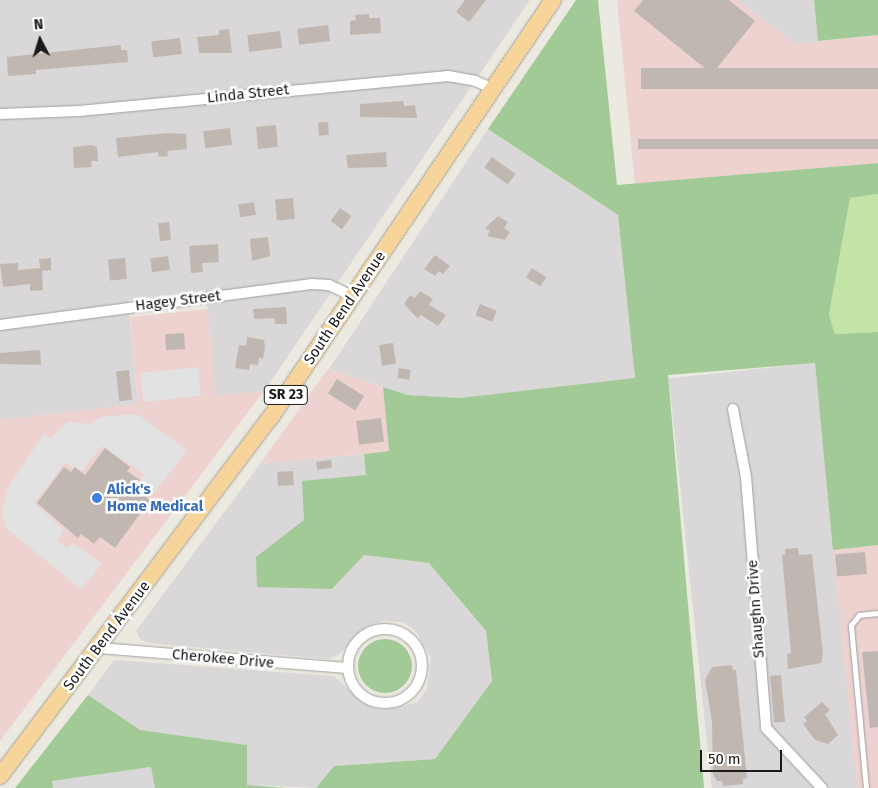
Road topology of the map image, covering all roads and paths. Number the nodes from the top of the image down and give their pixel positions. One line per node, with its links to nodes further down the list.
1 (553, 0): 2 (main road, South Bend Avenue / SR 23)
2 (494, 89): 3 (street, Linda Street); 4 (main road, South Bend Avenue / SR 23)
3 (0, 114)
4 (353, 296): 5 (street, Hagey Street); 8 (main road, South Bend Avenue / SR 23)
5 (0, 325)
6 (733, 409): 11 (street, Shaughn Drive)
7 (878, 613): 12 (lane)
8 (98, 648): 9 (street, Cherokee Drive); 10 (main road, South Bend Avenue / SR 23)
9 (348, 668): 9 (street)
10 (0, 776)
11 (822, 788)
12 (866, 788)

